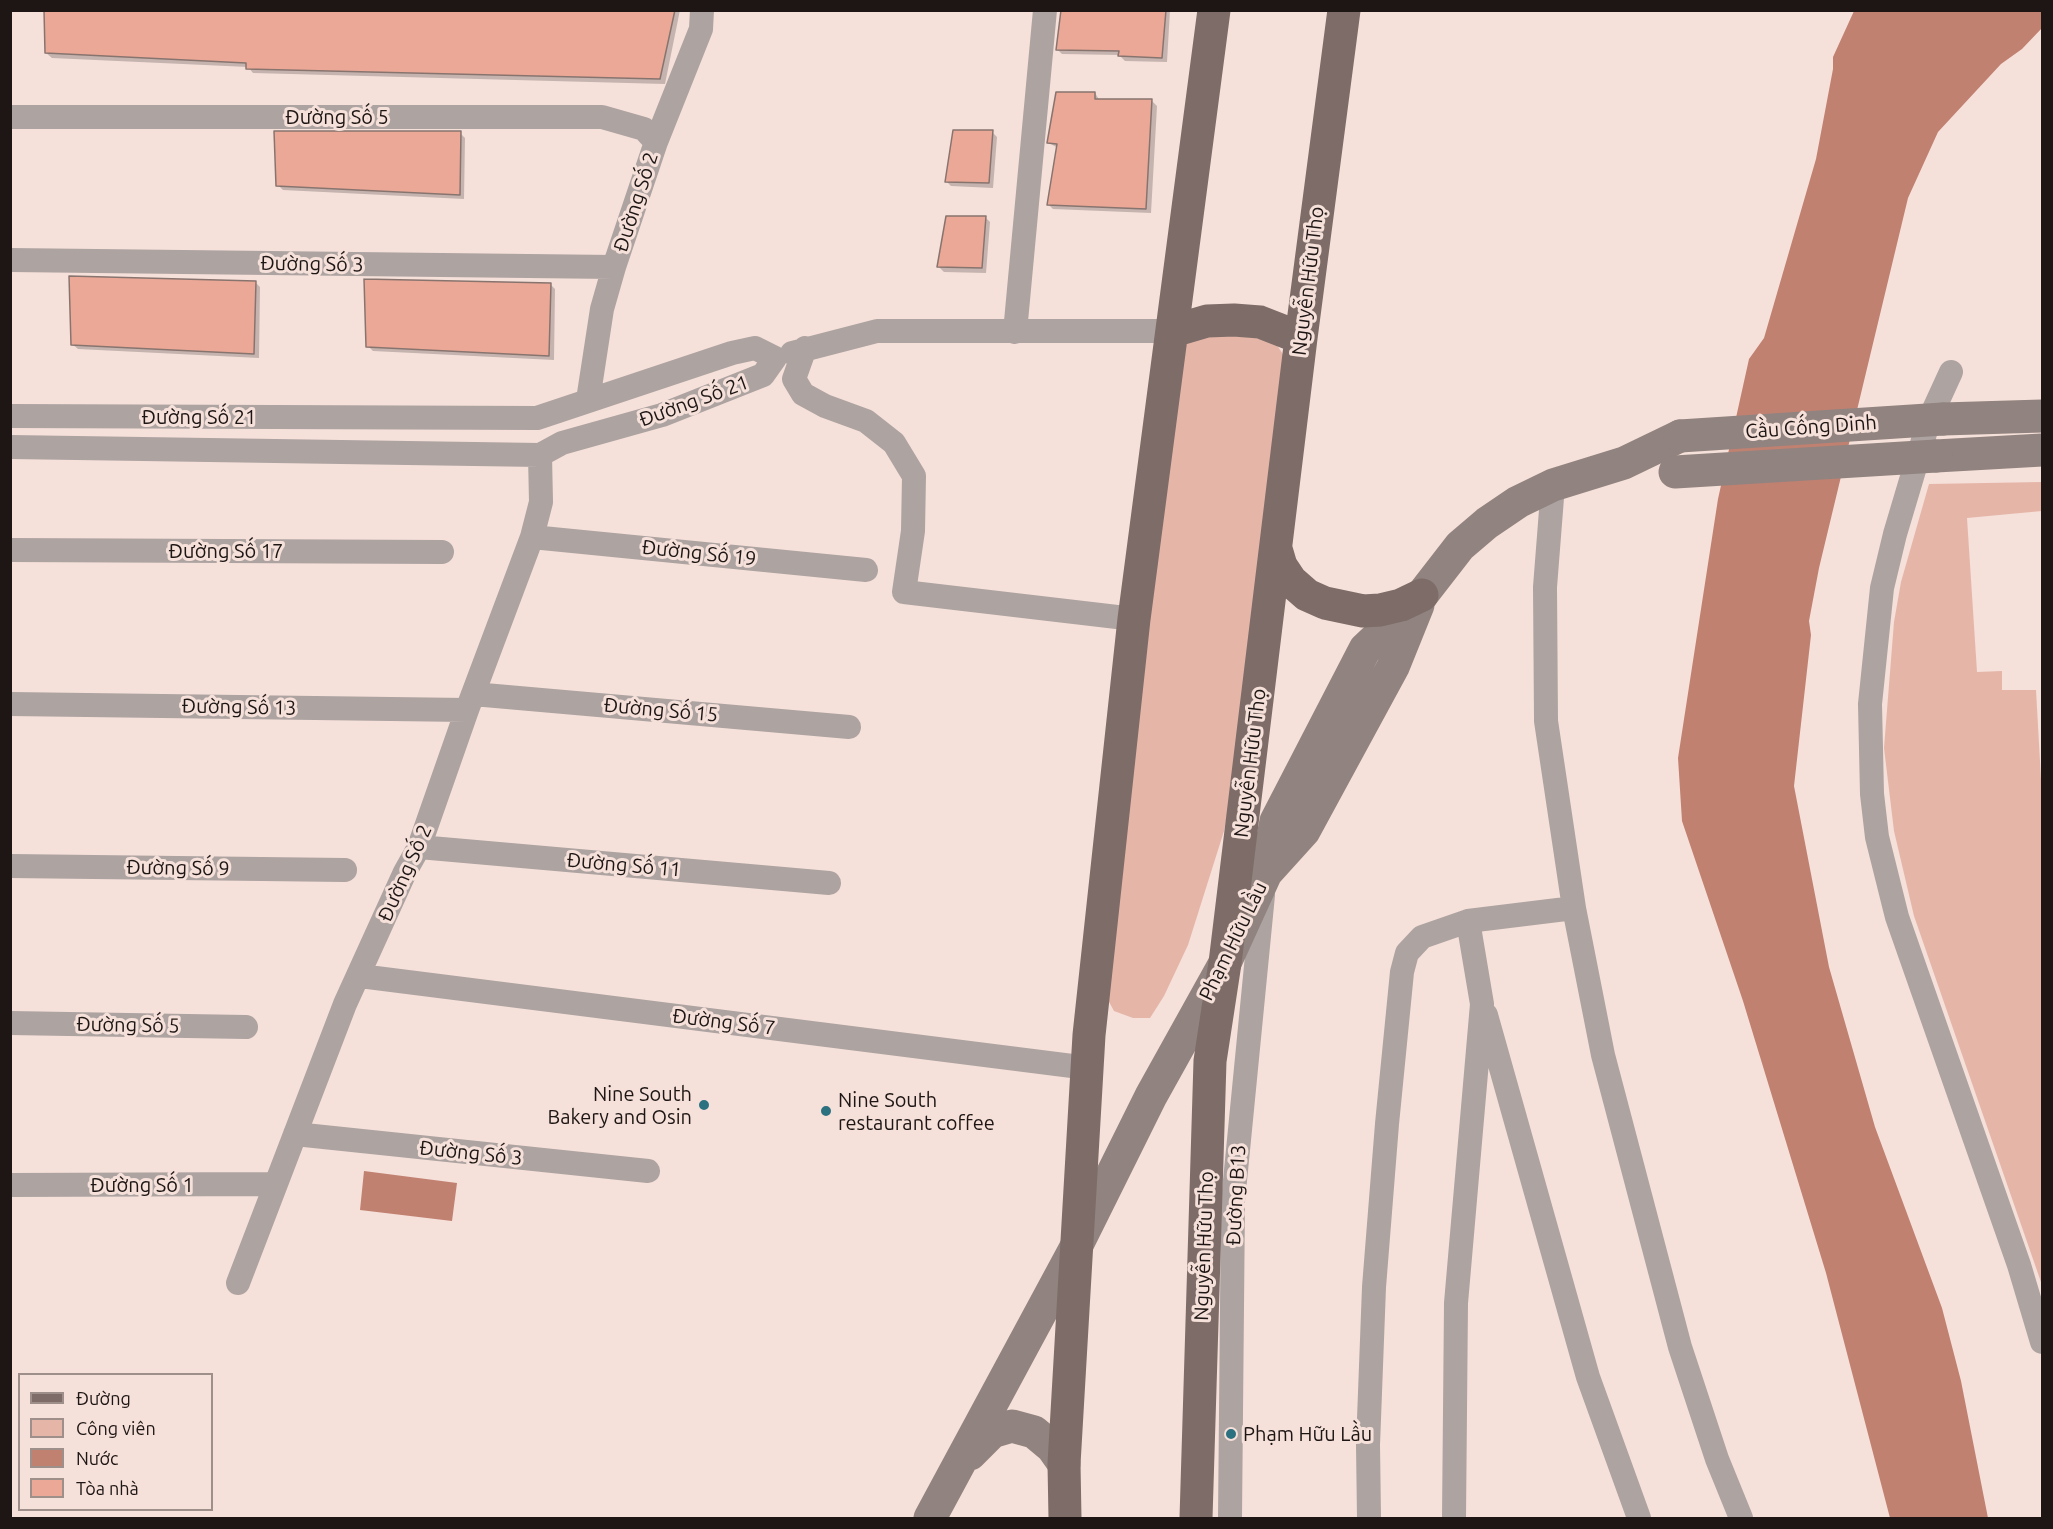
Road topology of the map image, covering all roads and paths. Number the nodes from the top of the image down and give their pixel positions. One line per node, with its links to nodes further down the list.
1 (702, 10): 6 (street, Đường Số 2)
2 (1045, 10): 10 (street)
3 (1214, 10): 9 (main road)
4 (1344, 10): 11 (main road, Nguyễn Hữu Thọ)
5 (10, 117): 6 (street, Đường Số 5)
6 (656, 142): 8 (street, Đường Số 2)
7 (10, 260): 8 (street, Đường Số 3)
8 (614, 267): 15 (street, Đường Số 2)
9 (1173, 331): 10 (street); 11 (main road); 31 (main road)
10 (1015, 332): 12 (street)
11 (1301, 338): 26 (main road, Nguyễn Hữu Thọ)
12 (806, 348): 13 (street); 31 (street)
13 (775, 358): 15 (street, Đường Số 21); 21 (street, Đường Số 21)
14 (1951, 372): 56 (street)
15 (588, 400): 16 (street, Đường Số 21)
16 (10, 416)
17 (2043, 416): 18 (main road, Cầu Cống Dinh, bridge)
18 (1680, 436): 22 (main road, Phạm Hữu Lầu)
19 (10, 447): 21 (street, Đường Số 21)
20 (2043, 450): 23 (main road, Cầu Cống Dinh, bridge)
21 (540, 454): 25 (street, Đường Số 2)
22 (1624, 463): 23 (main road, Phạm Hữu Lầu); 24 (main road, Phạm Hữu Lầu)
23 (1675, 472)
24 (1554, 485): 30 (main road, Phạm Hữu Lầu); 40 (street)
25 (532, 537): 29 (street, Đường Số 19); 32 (street, Đường Số 2)
26 (1276, 549): 30 (main road); 42 (main road, Nguyễn Hữu Thọ)
27 (10, 550): 28 (street, Đường Số 17)
28 (442, 552)
29 (866, 570)
30 (1422, 595): 38 (main road, Phạm Hữu Lầu)
31 (1134, 619): 47 (main road)
32 (470, 702): 33 (street, Đường Số 13); 34 (street, Đường Số 15); 35 (street, Đường Số 2)
33 (10, 704)
34 (849, 727)
35 (419, 847): 39 (street, Đường Số 11); 43 (street, Đường Số 2)
36 (10, 866): 37 (street, Đường Số 9)
37 (345, 870)
38 (1266, 873): 42 (main road, Phạm Hữu Lầu); 62 (street, Đường B13)
39 (829, 883)
40 (1574, 908): 41 (street); 66 (street)
41 (1468, 921): 44 (street); 63 (street)
42 (1225, 963): 54 (main road, Phạm Hữu Lầu); 61 (main road, Nguyễn Hữu Thọ)
43 (360, 976): 47 (street, Đường Số 7); 50 (street, Đường Số 2)
44 (1482, 1004): 48 (street); 49 (street)
45 (10, 1023): 46 (street, Đường Số 5)
46 (246, 1027)
47 (1088, 1068): 54 (main road)
48 (1509, 1090): 49 (street); 65 (street)
49 (1474, 1095): 64 (street)
50 (295, 1134): 51 (street, Đường Số 3); 53 (street, Đường Số 2)
51 (648, 1171)
52 (10, 1185): 53 (street, Đường Số 1)
53 (274, 1185): 55 (street, Đường Số 2)
54 (1075, 1249): 57 (main road); 58 (main road, Phạm Hữu Lầu)
55 (238, 1283)
56 (2043, 1342)
57 (1064, 1464): 58 (main road); 60 (main road)
58 (957, 1468): 59 (main road, Phạm Hữu Lầu)
59 (930, 1518)
60 (1065, 1518)
61 (1196, 1518)
62 (1230, 1518)
63 (1369, 1518)
64 (1454, 1518)
65 (1639, 1518)
66 (1741, 1518)

